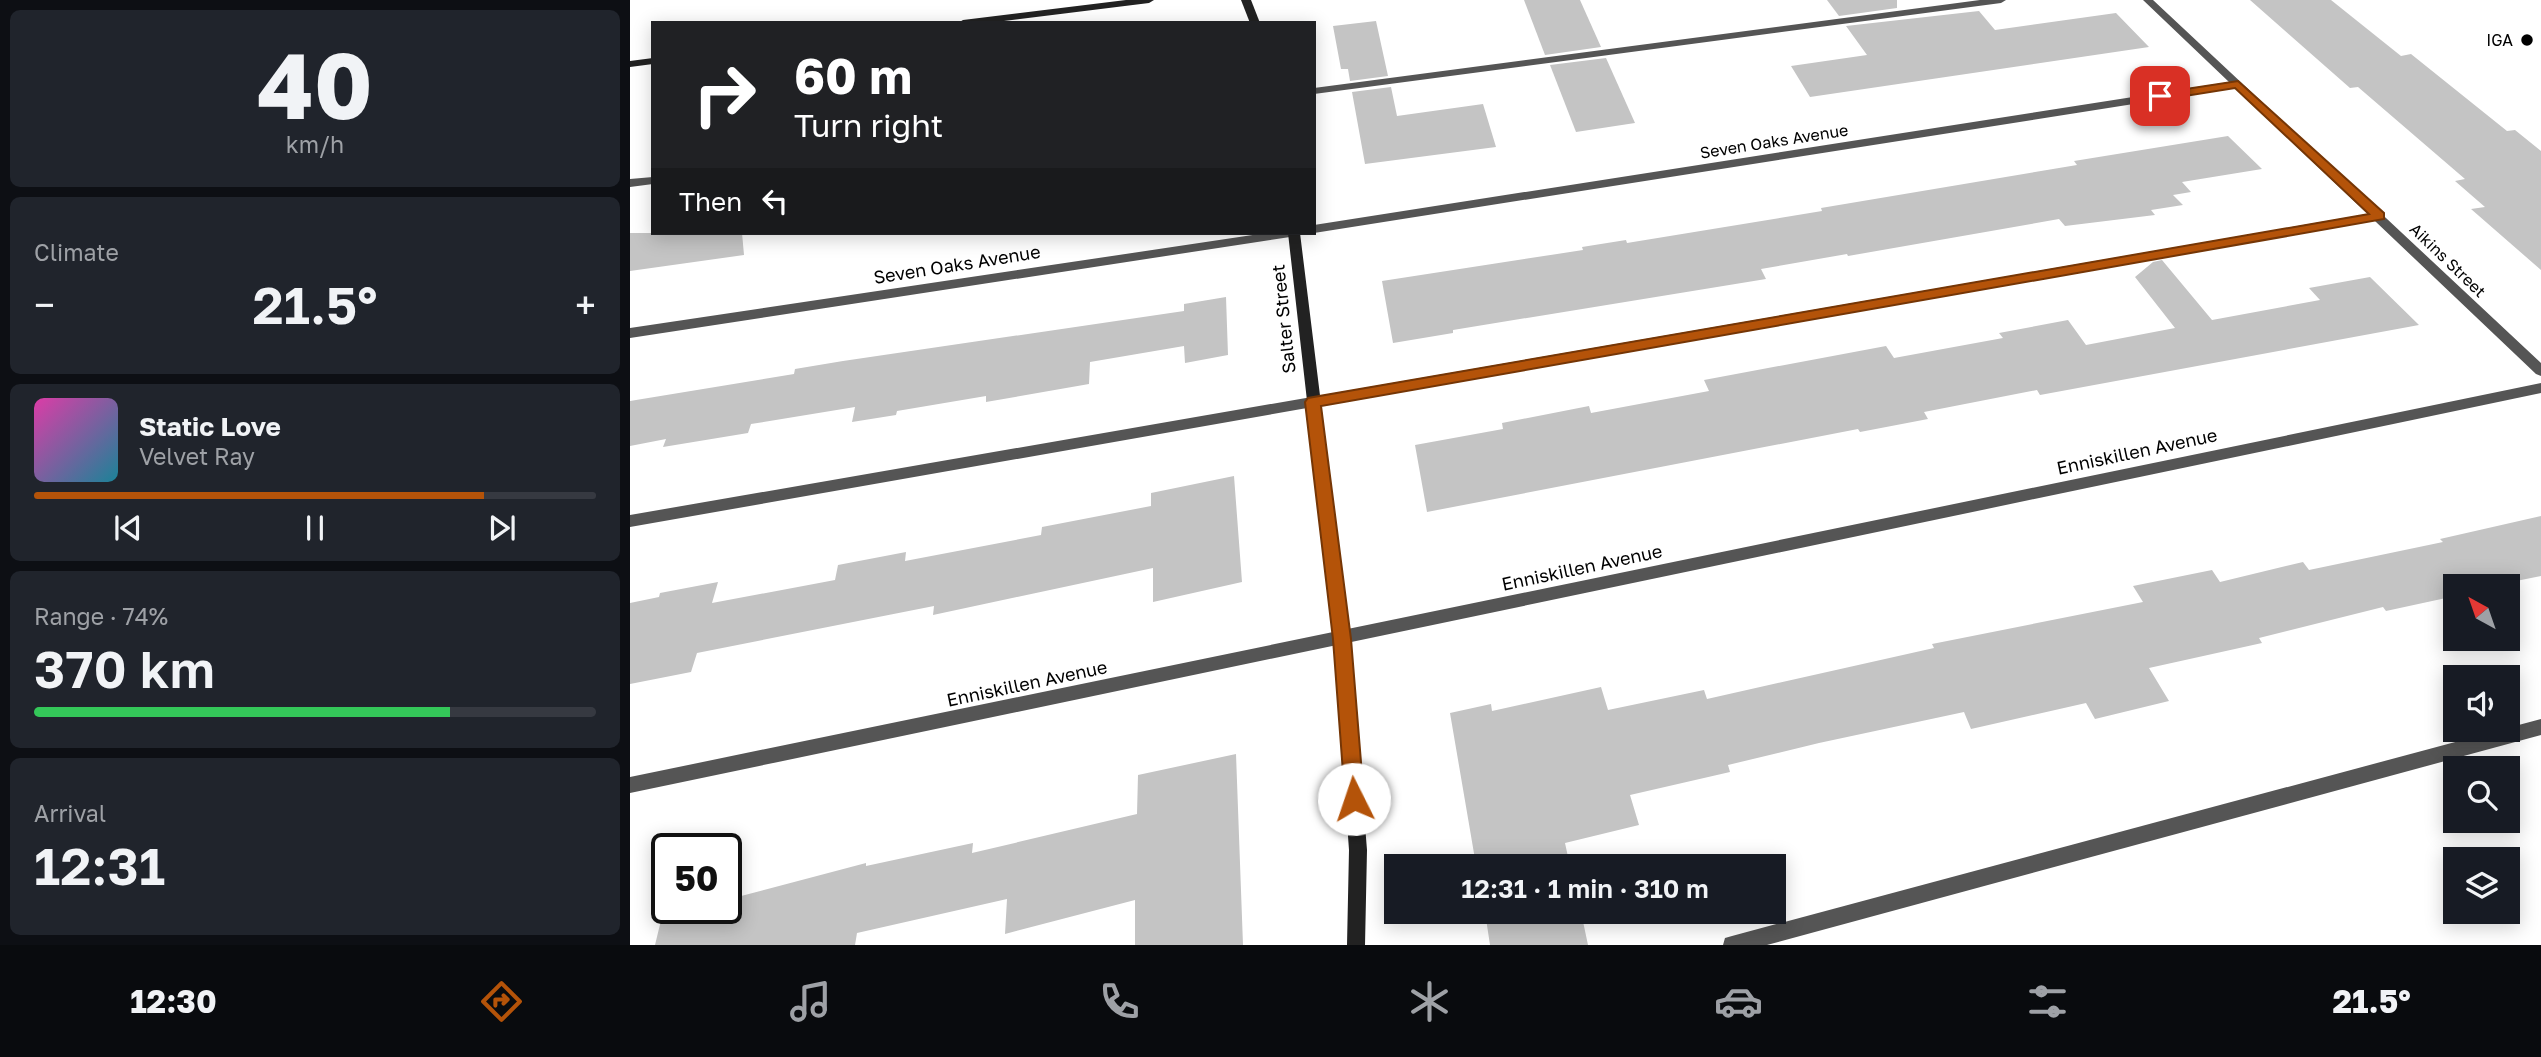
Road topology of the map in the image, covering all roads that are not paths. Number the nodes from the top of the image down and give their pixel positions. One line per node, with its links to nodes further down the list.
1 (1149, 0): 5 (main road)
2 (1246, 0): 6 (main road)
3 (2001, 0): 10 (street)
4 (2148, 0): 9 (street, Aikins Street)
5 (979, 21)
6 (1254, 21)
7 (651, 61): 8 (main road)
8 (630, 64)
9 (2238, 84): 13 (street, Aikins Street); 14 (street, Seven Oaks Avenue)
10 (1316, 91)
11 (651, 180): 12 (street)
12 (630, 183)
13 (2379, 216): 18 (street, Aikins Street); 20 (street)
14 (1316, 229)
15 (1279, 235): 17 (street, Seven Oaks Avenue)
16 (1292, 235): 20 (main road, Salter Street)
17 (630, 333)
18 (2541, 371)
19 (2541, 388): 22 (street, Enniskillen Avenue)
20 (1313, 402): 21 (street); 22 (main road, Salter Street)
21 (630, 521)
22 (1342, 639): 24 (street, Enniskillen Avenue); 25 (main road, Salter Street)
23 (2541, 727): 26 (street)
24 (630, 785)
25 (1356, 945)
26 (1732, 945)

